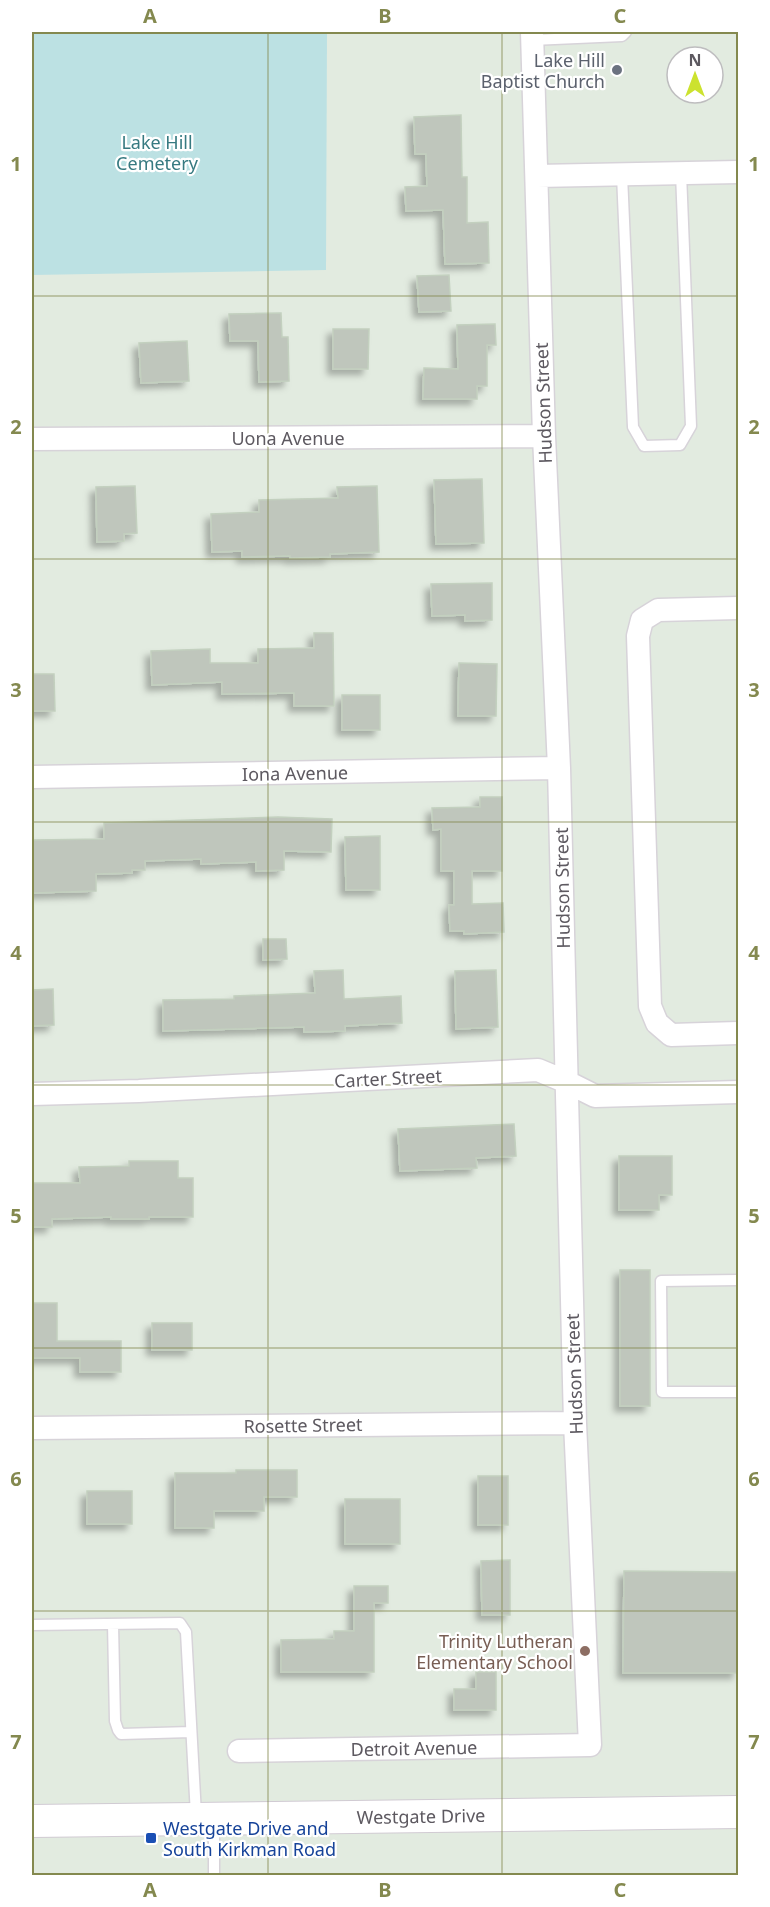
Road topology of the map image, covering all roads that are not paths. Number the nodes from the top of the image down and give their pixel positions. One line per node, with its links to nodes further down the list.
1 (626, 32): 2 (lane)
2 (532, 36): 6 (street, Hudson Street)
3 (738, 172): 4 (street)
4 (681, 173): 5 (street); 5 (lane)
5 (622, 175): 6 (street)
6 (537, 176): 7 (street, Hudson Street)
7 (544, 436): 8 (street, Uona Avenue); 10 (street, Hudson Street)
8 (32, 439)
9 (738, 608): 12 (street)
10 (559, 768): 11 (street, Iona Avenue); 13 (street, Hudson Street)
11 (32, 777)
12 (738, 1033)
13 (567, 1082): 14 (street, Carter Street); 15 (street, Carter Street); 18 (street, Hudson Street)
14 (738, 1092)
15 (32, 1094)
16 (738, 1280): 17 (lane)
17 (738, 1392)
18 (575, 1423): 19 (street, Rosette Street); 23 (street, Hudson Street)
19 (32, 1428)
20 (113, 1624): 21 (lane); 22 (lane); 22 (lane)
21 (32, 1625)
22 (191, 1732): 26 (lane)
23 (590, 1745): 24 (street, Detroit Avenue)
24 (239, 1751)
25 (738, 1812): 26 (street, Westgate Drive)
26 (205, 1819): 27 (street, Westgate Drive); 28 (lane)
27 (32, 1821)
28 (214, 1875)

